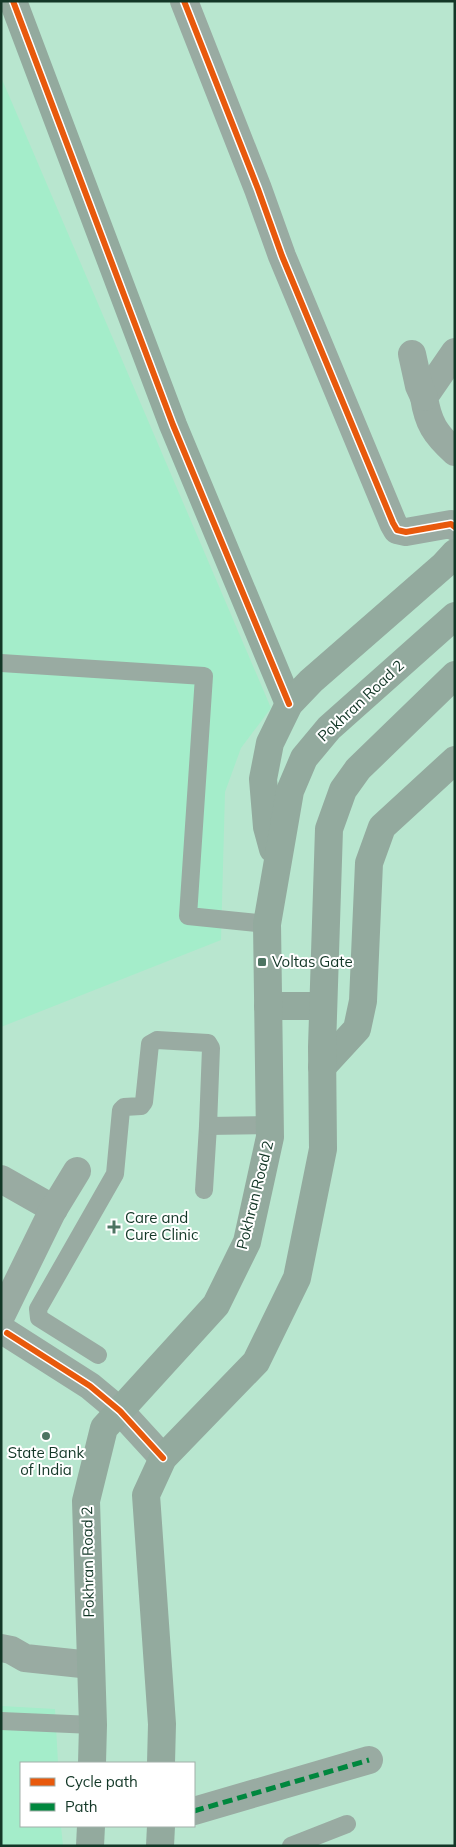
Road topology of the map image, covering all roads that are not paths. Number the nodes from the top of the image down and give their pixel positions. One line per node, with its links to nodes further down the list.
1 (13, 1): 12 (main road)
2 (184, 1): 7 (street)
3 (455, 352): 5 (street)
4 (412, 354): 5 (street)
5 (424, 398): 6 (street)
6 (455, 452)
7 (455, 527)
8 (449, 558): 12 (main road)
9 (455, 616): 14 (main road, Pokhran Road 2)
10 (1, 663): 15 (lane)
11 (455, 675): 17 (main road)
12 (288, 704): 14 (main road)
13 (455, 760): 18 (main road)
14 (277, 863): 15 (main road, Pokhran Road 2)
15 (267, 924): 16 (main road, Pokhran Road 2)
16 (268, 1006): 17 (main road); 19 (main road, Pokhran Road 2)
17 (323, 1006): 18 (main road)
18 (322, 1067): 28 (main road)
19 (270, 1125): 20 (lane); 27 (main road, Pokhran Road 2)
20 (208, 1126): 23 (lane); 26 (lane)
21 (77, 1171): 24 (street)
22 (1, 1179): 24 (street)
23 (204, 1190)
24 (54, 1209): 25 (street)
25 (3, 1325): 27 (street)
26 (98, 1356)
27 (120, 1411): 28 (street); 30 (main road, Pokhran Road 2)
28 (163, 1458): 35 (main road)
29 (1, 1648): 30 (street)
30 (91, 1665): 32 (main road, Pokhran Road 2)
31 (1, 1721): 32 (lane)
32 (93, 1725): 34 (main road, Pokhran Road 2)
33 (369, 1760): 36 (street)
34 (92, 1762)
35 (161, 1762)
36 (195, 1811)
37 (347, 1824): 42 (lane)
38 (91, 1827): 40 (main road)
39 (161, 1827): 41 (main road)
40 (90, 1846)
41 (160, 1846)
42 (291, 1846)

